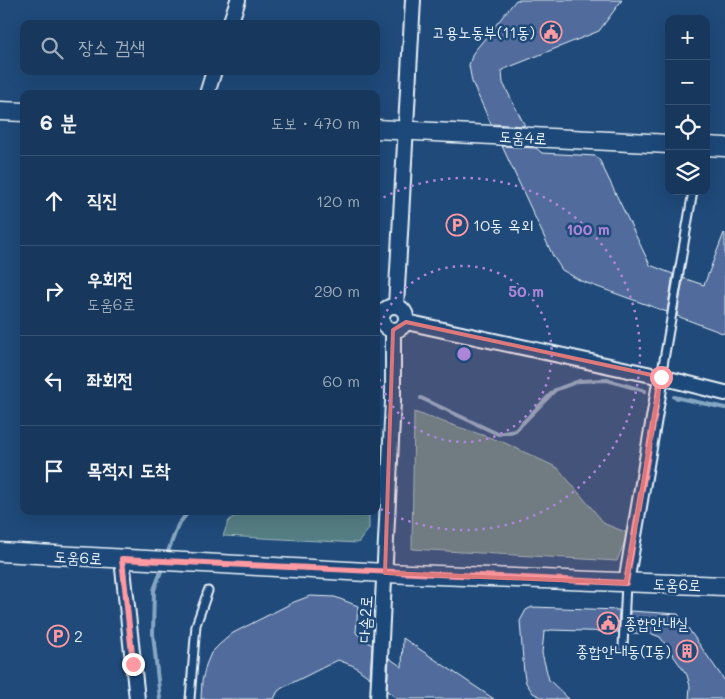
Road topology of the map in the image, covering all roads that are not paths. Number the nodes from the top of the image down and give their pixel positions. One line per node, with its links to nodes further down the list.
1 (238, 0): 3 (street)
2 (413, 0): 9 (street)
3 (231, 20)
4 (213, 75): 5 (street)
5 (208, 90)
6 (0, 111): 7 (street)
7 (20, 112)
8 (380, 129): 9 (street, 도움4로)
9 (406, 130): 10 (street, 도움4로); 14 (street)
10 (665, 144)
11 (710, 146): 12 (street)
12 (725, 147)
13 (691, 195): 17 (lane)
14 (396, 306): 15 (street); 16 (street)
15 (406, 322): 16 (street); 17 (street)
16 (393, 330): 21 (street, 다솜2로)
17 (661, 377): 18 (street); 22 (street)
18 (725, 393)
19 (0, 552): 20 (street, 도움6로)
20 (122, 559): 21 (street, 도움6로); 26 (street)
21 (385, 573): 22 (street, 도움6로); 28 (street, 다솜2로)
22 (626, 583): 23 (street, 도움6로); 25 (lane)
23 (725, 586)
24 (208, 591): 27 (lane)
25 (624, 646)
26 (137, 699)
27 (190, 699)
28 (378, 699)

